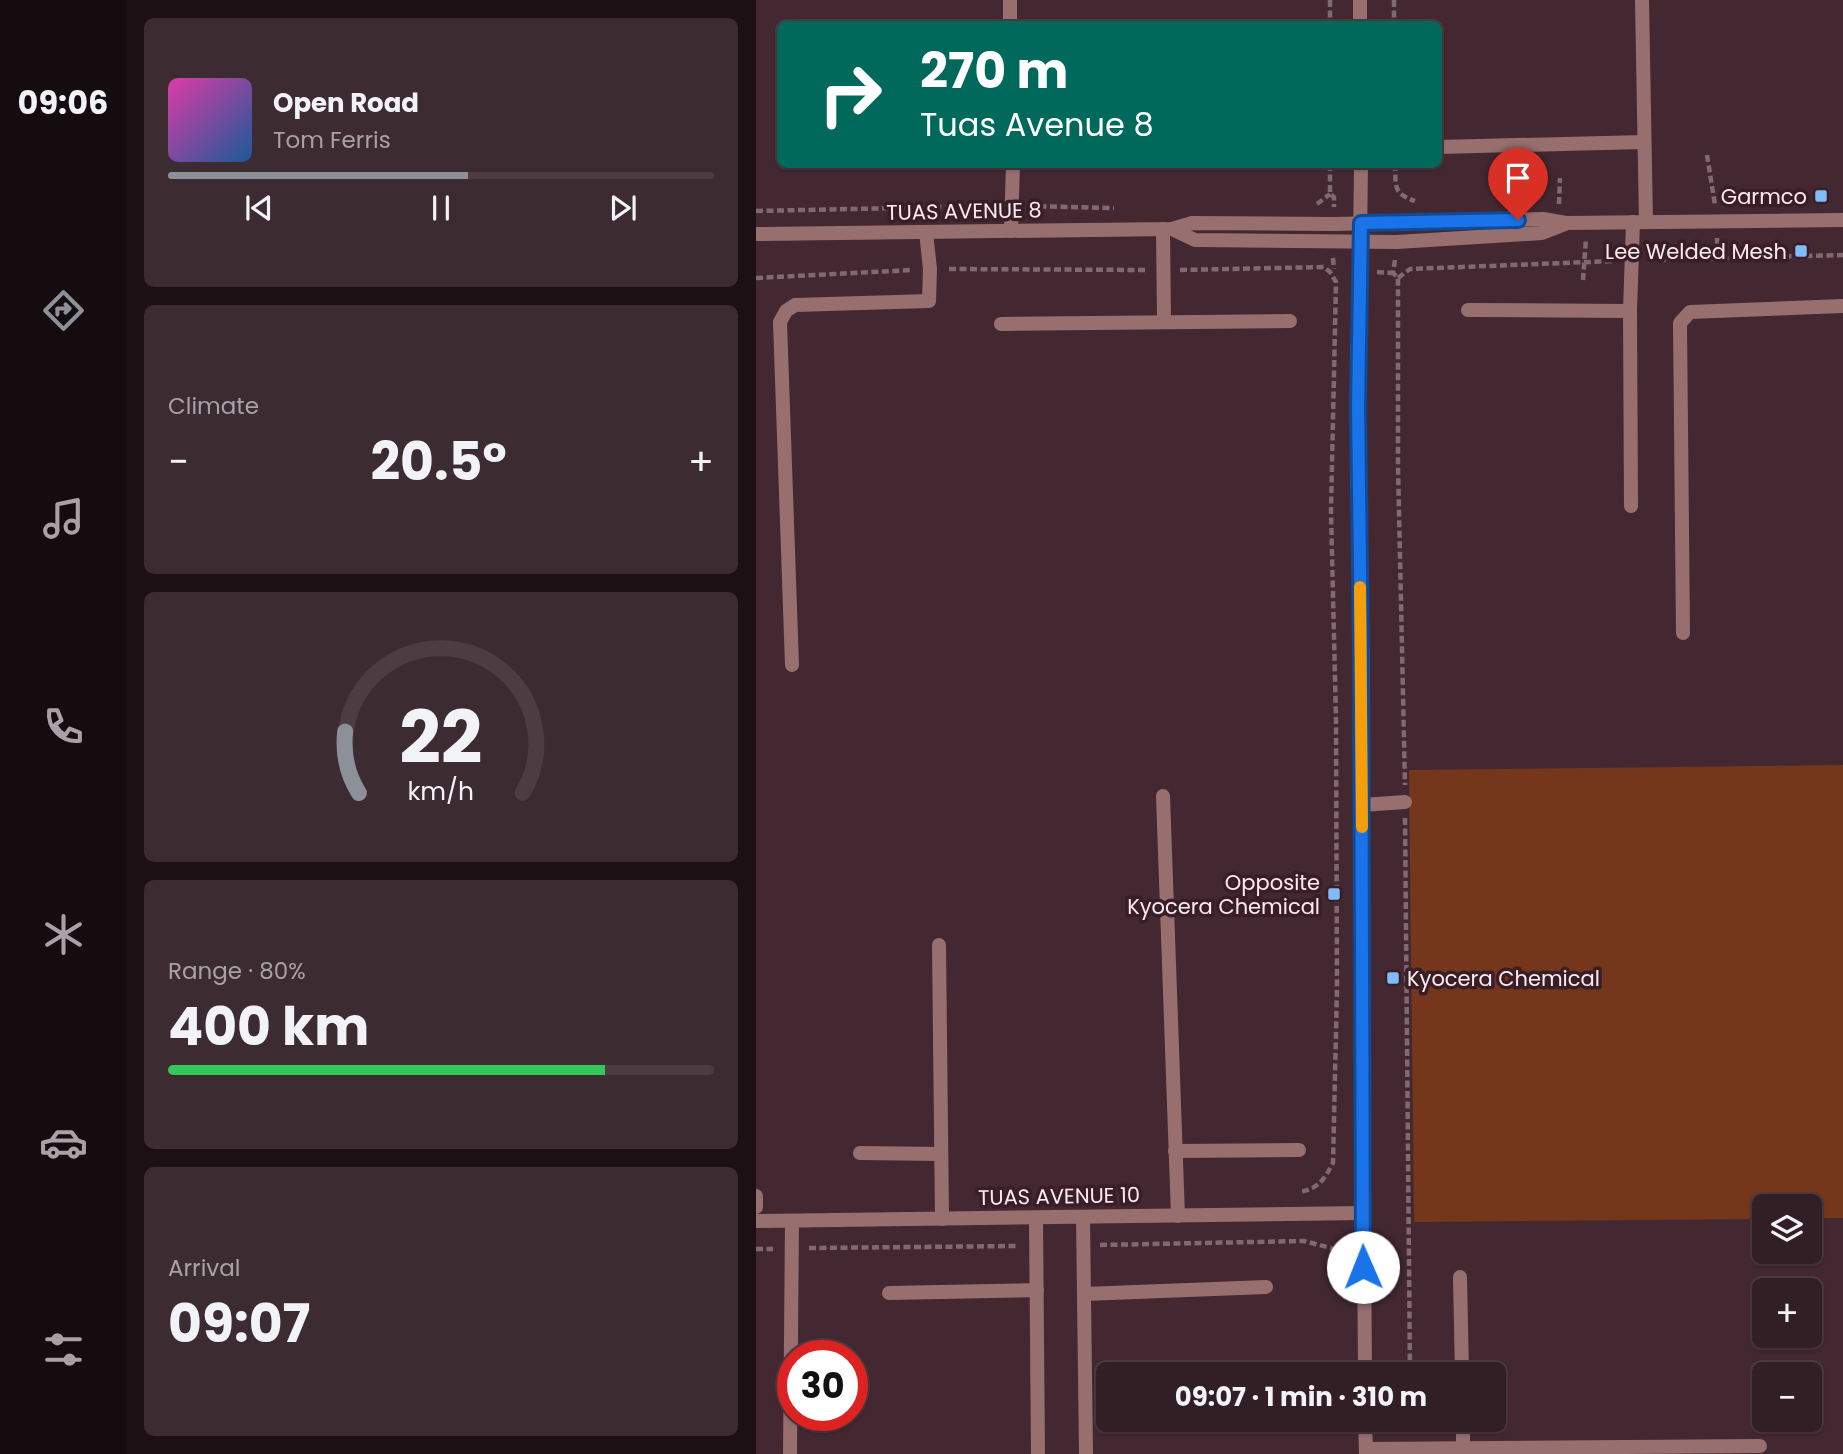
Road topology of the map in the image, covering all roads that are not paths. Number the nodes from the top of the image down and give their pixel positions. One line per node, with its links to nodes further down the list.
1 (1010, 0): 4 (street)
2 (1360, 0): 5 (street)
3 (1642, 0): 6 (street)
4 (1010, 21)
5 (1360, 21)
6 (1644, 142): 7 (street); 11 (street)
7 (1442, 147)
8 (1013, 168): 15 (street)
9 (1361, 168): 12 (street)
10 (1843, 220): 11 (street, TUAS AVENUE 8)
11 (1640, 222): 13 (street, TUAS AVENUE 8); 21 (street)
12 (1361, 223): 13 (street, TUAS AVENUE 8); 14 (street, TUAS AVENUE 8); 18 (street)
13 (1566, 223): 18 (street, TUAS AVENUE 8)
14 (1167, 229): 15 (street, TUAS AVENUE 8); 18 (street, TUAS AVENUE 8); 23 (street)
15 (1011, 231): 16 (street, TUAS AVENUE 8)
16 (926, 232): 17 (street, TUAS AVENUE 8); 27 (street)
17 (756, 234)
18 (1360, 242): 30 (street)
19 (1843, 306): 26 (street)
20 (1468, 310): 21 (street)
21 (1630, 311): 25 (street)
22 (1290, 321): 23 (street)
23 (1164, 322): 24 (street)
24 (1001, 324)
25 (1631, 506)
26 (1683, 633)
27 (792, 665)
28 (1163, 796): 33 (street)
29 (1405, 802): 30 (street)
30 (1362, 805): 38 (street)
31 (939, 945): 35 (street)
32 (1299, 1150): 33 (street)
33 (1175, 1151): 39 (street)
34 (860, 1153): 35 (street)
35 (941, 1154): 42 (street)
36 (756, 1196): 37 (street)
37 (756, 1207)
38 (1363, 1213): 39 (street, TUAS AVENUE 10); 50 (street)
39 (1178, 1216): 40 (street, TUAS AVENUE 10)
40 (1083, 1217): 41 (street, TUAS AVENUE 10); 49 (street)
41 (1037, 1218): 42 (street, TUAS AVENUE 10); 47 (street)
42 (942, 1219): 44 (street, TUAS AVENUE 10)
43 (756, 1221): 44 (street, TUAS AVENUE 10)
44 (792, 1221): 57 (street)
45 (1460, 1277): 51 (street)
46 (1266, 1287): 49 (street)
47 (1037, 1290): 48 (street); 58 (street)
48 (888, 1293)
49 (1084, 1294): 59 (street)
50 (1365, 1362)
51 (1462, 1362)
52 (1366, 1432): 56 (street)
53 (1463, 1432): 55 (street)
54 (1760, 1446): 55 (street)
55 (1463, 1448): 56 (street)
56 (1366, 1452)
57 (790, 1454)
58 (1038, 1454)
59 (1086, 1454)

